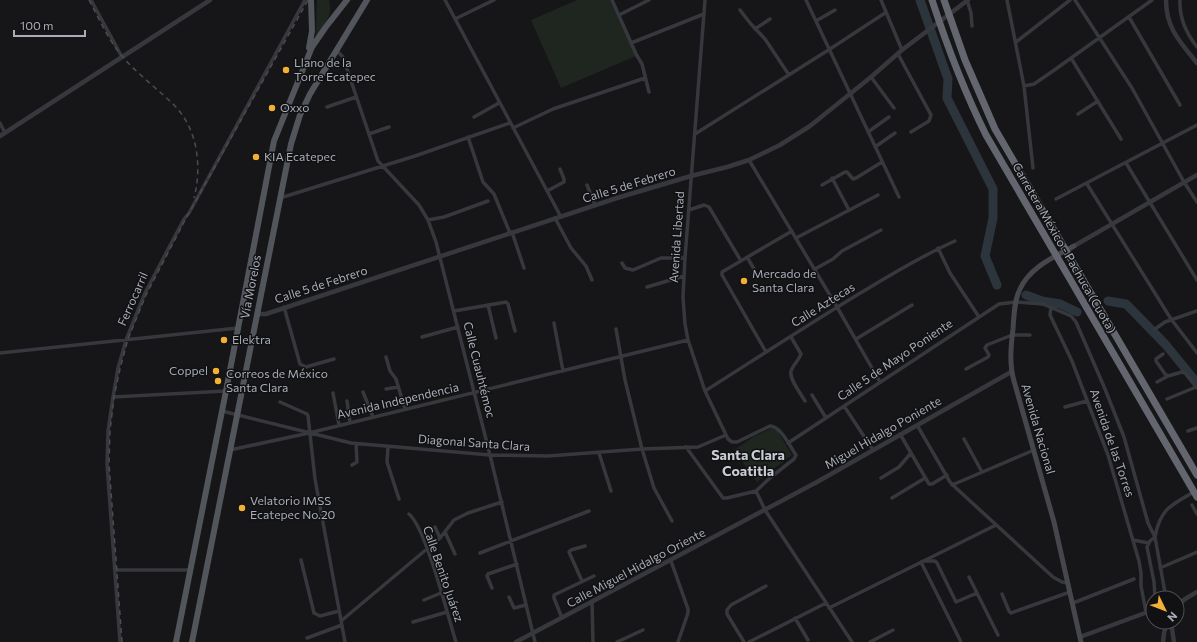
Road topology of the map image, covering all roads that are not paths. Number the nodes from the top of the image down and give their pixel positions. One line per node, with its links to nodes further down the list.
1 (91, 0): 42 (street)
2 (210, 0): 42 (street)
3 (305, 0): 147 (street, Ferrocarril)
4 (311, 0): 44 (main road)
5 (347, 0): 44 (main road, Vía Morelos)
6 (367, 0): 40 (main road, Vía Morelos)
7 (445, 0): 29 (street)
8 (494, 0): 29 (street)
9 (612, 0): 27 (street)
10 (649, 0): 27 (street)
11 (705, 0): 26 (street, Avenida Libertad)
12 (806, 0): 31 (street)
13 (881, 0): 25 (street)
14 (932, 0): 33 (highway, Carretera México - Pachuca (Cuota))
15 (944, 0): 207 (highway, Carretera México - Pachuca (Cuota))
16 (968, 0): 32 (street); 33 (street, Calle 5 de Febrero)
17 (1007, 0): 36 (street)
18 (1070, 0): 36 (street)
19 (1075, 0): 35 (street)
20 (1152, 0): 28 (street)
21 (1166, 0): 45 (street)
22 (1180, 0): 38 (street)
23 (740, 10): 34 (street)
24 (835, 10): 31 (street)
25 (886, 13): 39 (street); 41 (street)
26 (704, 14): 37 (street); 71 (street, Avenida Libertad)
27 (619, 15): 37 (street)
28 (1128, 17): 35 (street); 55 (street)
29 (455, 19): 54 (street)
30 (770, 19): 34 (street)
31 (816, 21): 39 (street)
32 (972, 26)
33 (937, 27): 41 (street, Calle 5 de Febrero); 214 (highway, Carretera México - Pachuca (Cuota))
34 (756, 29): 46 (street)
35 (1100, 38): 43 (street); 75 (street)
36 (1016, 42): 49 (street)
37 (631, 43): 47 (street)
38 (1197, 47)
39 (830, 49): 46 (street); 51 (street)
40 (336, 50): 52 (street, Calle Cuauhtémoc); 93 (main road, Vía Morelos)
41 (900, 52): 48 (street, Calle 5 de Febrero); 67 (street)
42 (122, 57): 68 (street)
43 (1071, 58): 49 (street); 53 (street)
44 (307, 60): 137 (main road, Vía Morelos)
45 (1197, 63)
46 (789, 75): 71 (street)
47 (645, 78): 50 (street); 65 (street)
48 (872, 78): 51 (street, Calle 5 de Febrero); 57 (street)
49 (1024, 86): 81 (street)
50 (649, 92)
51 (850, 95): 66 (street); 77 (street, Calle 5 de Febrero)
52 (356, 97): 56 (street); 70 (street, Calle Cuauhtémoc)
53 (1098, 101): 58 (street); 74 (street)
54 (499, 102): 60 (street); 62 (street)
55 (1180, 105)
56 (327, 107)
57 (894, 108)
58 (1078, 114)
59 (889, 116): 66 (street)
60 (474, 117)
61 (0, 123): 68 (street)
62 (510, 123): 65 (street); 73 (street)
63 (1197, 125): 75 (street)
64 (389, 127): 70 (street)
65 (513, 128): 90 (street)
66 (868, 132): 76 (street)
67 (911, 132)
68 (5, 133): 72 (street)
69 (895, 133): 76 (street)
70 (369, 134): 80 (street, Calle Cuauhtémoc)
71 (695, 134): 84 (street, Avenida Libertad)
72 (0, 136)
73 (468, 138): 80 (street); 107 (street)
74 (1121, 139)
75 (1163, 144): 79 (street); 86 (street)
76 (875, 147): 78 (street)
77 (749, 160): 84 (street, Calle 5 de Febrero); 106 (street)
78 (882, 162): 85 (street); 92 (street)
79 (1126, 163): 87 (street); 96 (street)
80 (383, 167): 93 (street); 103 (street, Calle Cuauhtémoc)
81 (1033, 168)
82 (560, 169): 90 (street)
83 (1197, 175): 86 (street)
84 (691, 176): 98 (street, Calle 5 de Febrero); 99 (street, Avenida Libertad)
85 (832, 178): 89 (street); 100 (street)
86 (1184, 182): 96 (street); 97 (street)
87 (1087, 184): 94 (street); 104 (street)
88 (587, 185): 98 (street)
89 (822, 185)
90 (547, 191): 101 (street)
91 (878, 195): 100 (street)
92 (899, 197)
93 (280, 198): 132 (main road, Vía Morelos)
94 (1056, 199)
95 (488, 201): 103 (street)
96 (1150, 202): 104 (street); 122 (street)
97 (1197, 202)
98 (595, 205): 101 (street, Calle 5 de Febrero)
99 (689, 210): 114 (street, Avenida Libertad); 115 (street)
100 (850, 210): 108 (street)
101 (561, 217): 102 (street, Calle 5 de Febrero)
102 (556, 218): 107 (street, Calle 5 de Febrero); 121 (street)
103 (428, 220): 112 (street, Calle Cuauhtémoc)
104 (1113, 224): 110 (street); 134 (street)
105 (881, 230): 119 (street)
106 (792, 231): 108 (street); 113 (street)
107 (511, 233): 112 (street, Calle 5 de Febrero); 117 (street)
108 (796, 238): 119 (street)
109 (955, 241): 111 (street, Calle Aztecas)
110 (1074, 246): 124 (main road, Avenida Nacional)
111 (938, 248): 127 (street, Calle Aztecas); 133 (street)
112 (441, 256): 128 (street, Calle 5 de Febrero); 130 (street, Calle Cuauhtémoc)
113 (747, 257): 115 (street); 118 (street)
114 (685, 258): 116 (street); 120 (street, Avenida Libertad)
115 (741, 261): 149 (street)
116 (622, 263)
117 (524, 268)
118 (754, 269)
119 (815, 269): 127 (street)
120 (684, 276): 123 (street); 148 (street, Avenida Libertad)
121 (592, 280)
122 (1197, 280)
123 (647, 287)
124 (1016, 302): 129 (street, Avenida de las Torres); 133 (street, Calle 5 de Mayo Poniente); 141 (main road, Avenida Nacional)
125 (488, 305): 130 (street); 140 (street); 145 (street)
126 (912, 305): 146 (street)
127 (838, 307): 143 (street, Calle Aztecas); 146 (street)
128 (284, 308): 132 (street, Calle 5 de Febrero); 155 (street)
129 (1051, 308): 175 (street, Avenida de las Torres); 227 (street, Avenida de las Torres)
130 (454, 311): 136 (street, Calle Cuauhtémoc)
131 (1197, 311): 134 (street)
132 (257, 314): 181 (main road, Vía Morelos)
133 (979, 317): 160 (street, Calle 5 de Mayo Poniente)
134 (1171, 319): 139 (street); 151 (street)
135 (554, 323): 157 (street)
136 (458, 327): 144 (street); 169 (street, Calle Cuauhtémoc)
137 (238, 328): 147 (street); 166 (main road, Vía Morelos)
138 (616, 329): 154 (street)
139 (1154, 329)
140 (515, 331)
141 (1012, 335): 142 (street); 156 (street); 158 (main road, Avenida Nacional)
142 (1030, 335)
143 (791, 336): 149 (street, Calle Aztecas); 174 (street)
144 (422, 337)
145 (496, 338)
146 (856, 339): 160 (street)
147 (126, 340): 150 (street); 171 (street, Ferrocarril)
148 (688, 340): 154 (street, Avenida Independencia); 165 (street, Avenida Libertad)
149 (766, 352): 165 (street, Calle Aztecas)
150 (0, 353)
151 (1197, 353)
152 (1163, 354): 159 (street)
153 (386, 357): 162 (street)
154 (620, 357): 157 (street, Avenida Independencia); 197 (street)
155 (334, 359)
156 (966, 369)
157 (563, 371): 169 (street, Avenida Independencia)
158 (1011, 372): 186 (street, Miguel Hidalgo Poniente); 200 (main road, Avenida Nacional)
159 (1168, 376): 161 (street); 163 (street)
160 (880, 382): 177 (street, Calle 5 de Mayo Poniente)
161 (1157, 382)
162 (398, 387): 164 (street); 179 (street)
163 (1196, 387): 172 (street)
164 (386, 389)
165 (706, 391): 191 (street, Avenida Libertad)
166 (226, 392): 171 (street); 180 (main road, Vía Morelos)
167 (363, 392): 182 (street)
168 (333, 393): 185 (street)
169 (474, 393): 179 (street, Avenida Independencia); 203 (street, Calle Cuauhtémoc)
170 (812, 395): 183 (street)
171 (113, 397): 242 (street, Ferrocarril)
172 (1167, 399)
173 (347, 401): 184 (street)
174 (805, 401)
175 (1087, 401): 178 (street); 230 (street, Avenida de las Torres)
176 (280, 402): 189 (street)
177 (844, 406): 183 (street, Calle 5 de Mayo Poniente); 199 (street)
178 (1066, 408)
179 (405, 409): 182 (street, Avenida Independencia)
180 (222, 411): 181 (street, Diagonal Santa Clara); 243 (main road, Vía Morelos)
181 (237, 415): 189 (street, Diagonal Santa Clara); 198 (main road, Vía Morelos)
182 (373, 417): 184 (street, Avenida Independencia)
183 (826, 418): 193 (street, Calle 5 de Mayo Poniente)
184 (350, 422): 185 (street, Avenida Independencia)
185 (339, 425): 189 (street, Avenida Independencia)
186 (917, 425): 190 (street, Miguel Hidalgo Poniente); 206 (street)
187 (1197, 428): 188 (street)
188 (1188, 431)
189 (309, 433): 194 (street, Diagonal Santa Clara); 198 (street, Avenida Independencia); 267 (street)
190 (900, 434): 199 (street, Miguel Hidalgo Poniente); 202 (street)
191 (726, 435): 193 (street, Avenida Libertad); 196 (street, Diagonal Santa Clara)
192 (964, 439): 205 (street)
193 (788, 442): 211 (street)
194 (356, 444): 195 (street, Diagonal Santa Clara); 204 (street)
195 (388, 447): 203 (street, Diagonal Santa Clara); 216 (street)
196 (686, 447): 197 (street, Diagonal Santa Clara); 211 (street)
197 (642, 449): 201 (street, Diagonal Santa Clara); 223 (street)
198 (229, 450): 286 (main road, Vía Morelos)
199 (873, 450): 219 (street, Miguel Hidalgo Poniente)
200 (1034, 450): 205 (street); 248 (main road, Avenida Nacional)
201 (599, 453): 203 (street, Diagonal Santa Clara); 213 (street)
202 (912, 453): 208 (street); 209 (street)
203 (490, 455): 217 (street, Calle Cuauhtémoc)
204 (352, 465)
205 (982, 472): 210 (street)
206 (947, 475): 209 (street); 210 (street)
207 (1197, 475)
208 (881, 478)
209 (925, 478): 215 (street)
210 (952, 485): 224 (street)
211 (756, 490): 219 (street)
212 (1197, 490): 227 (street)
213 (611, 491)
214 (1197, 497)
215 (892, 498)
216 (398, 499)
217 (502, 502): 226 (street); 229 (street, Calle Cuauhtémoc)
218 (1192, 505): 222 (street)
219 (765, 510): 238 (street, Calle Miguel Hidalgo Oriente); 262 (street)
220 (589, 511): 229 (street)
221 (409, 514): 233 (street, Calle Benito Juárez)
222 (1197, 514)
223 (672, 521)
224 (996, 525): 239 (street); 248 (street)
225 (435, 527): 228 (street)
226 (445, 532): 228 (street); 236 (street)
227 (1155, 537): 231 (street); 241 (street, Avenida de las Torres)
228 (440, 538): 233 (street)
229 (511, 540): 235 (street); 240 (street, Calle Cuauhtémoc)
230 (1132, 540): 231 (street); 265 (street, Avenida de las Torres)
231 (1148, 543): 251 (street)
232 (585, 546): 247 (street)
233 (427, 549): 255 (street, Calle Benito Juárez); 272 (street)
234 (1197, 552): 241 (street)
235 (480, 553)
236 (455, 554)
237 (301, 560): 267 (street)
238 (671, 561): 261 (street, Calle Miguel Hidalgo Oriente); 293 (street)
239 (922, 561): 256 (street); 266 (street); 298 (street)
240 (517, 564): 250 (street); 264 (street, Calle Cuauhtémoc)
241 (1160, 568): 252 (street, Avenida de las Torres)
242 (115, 570): 243 (street); 284 (street, Ferrocarril)
243 (190, 570): 285 (main road, Vía Morelos)
244 (594, 576): 247 (street)
245 (969, 577): 256 (street)
246 (1134, 579): 263 (street)
247 (582, 581): 270 (street)
248 (1069, 584): 253 (main road, Avenida Nacional)
249 (766, 586): 294 (street)
250 (492, 588)
251 (1154, 590)
252 (1164, 590)
253 (1070, 592): 257 (street); 263 (main road, Avenida Nacional)
254 (1197, 592): 259 (street)
255 (441, 593): 260 (street); 268 (street, Calle Benito Juárez)
256 (977, 593): 280 (street)
257 (1002, 594)
258 (509, 598): 264 (street)
259 (1185, 599)
260 (424, 600)
261 (592, 602): 270 (street, Calle Miguel Hidalgo Oriente); 291 (street)
262 (826, 603): 266 (street); 271 (street)
263 (1073, 603): 282 (main road, Avenida Nacional)
264 (526, 605): 279 (street, Calle Cuauhtémoc)
265 (1145, 607)
266 (829, 608): 296 (street)
267 (339, 611): 272 (street)
268 (447, 612): 273 (street); 288 (street, Calle Benito Juárez)
269 (1145, 612): 282 (street)
270 (562, 618): 279 (street, Calle Miguel Hidalgo Oriente)
271 (795, 618): 283 (street); 295 (street)
272 (341, 621): 274 (street)
273 (412, 622)
274 (342, 625): 281 (street); 287 (street)
275 (643, 630): 292 (street)
276 (892, 630): 297 (street)
277 (1165, 630): 299 (street)
278 (1172, 630): 300 (street)
279 (533, 633): 289 (street, Calle Miguel Hidalgo Oriente); 290 (street, Calle Cuauhtémoc)
280 (998, 635)
281 (307, 638)
282 (1080, 639)
283 (808, 640)
284 (120, 642)
285 (176, 642)
286 (192, 642)
287 (345, 642)
288 (456, 642)
289 (516, 642)
290 (535, 642)
291 (593, 642)
292 (617, 642)
293 (678, 642)
294 (744, 642)
295 (749, 642)
296 (851, 642)
297 (870, 642)
298 (961, 642)
299 (1163, 642)
300 (1174, 642)

